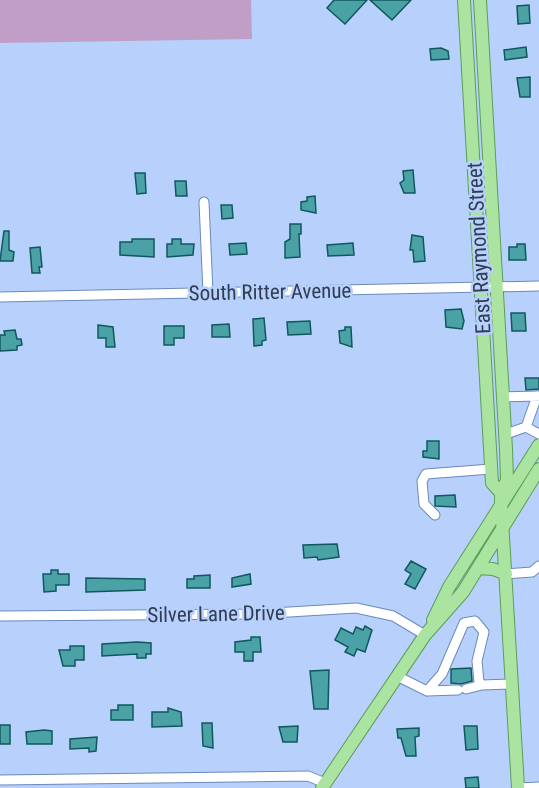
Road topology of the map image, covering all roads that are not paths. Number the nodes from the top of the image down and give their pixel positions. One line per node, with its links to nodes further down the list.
1 (464, 0): 5 (main road, East Raymond Street)
2 (480, 0): 6 (main road, East Raymond Street)
3 (204, 202): 7 (street)
4 (539, 286): 6 (street, South Ritter Avenue)
5 (481, 288): 6 (street, South Ritter Avenue); 7 (street, South Ritter Avenue); 17 (main road, East Raymond Street)
6 (497, 288): 10 (main road, East Raymond Street)
7 (208, 293): 8 (street, South Ritter Avenue)
8 (0, 297)
9 (538, 396): 10 (street); 11 (street)
10 (503, 397): 12 (main road, East Raymond Street)
11 (526, 427): 12 (street); 13 (street)
12 (506, 434): 15 (main road, East Raymond Street)
13 (539, 434)
14 (539, 445): 16 (main road)
15 (506, 449): 16 (main road); 19 (main road, East Raymond Street)
16 (530, 456): 19 (main road)
17 (491, 469): 19 (main road, East Raymond Street); 20 (street)
18 (539, 469): 21 (main road)
19 (501, 498): 21 (main road, East Raymond Street); 26 (main road)
20 (435, 515)
21 (502, 529): 23 (main road); 24 (main road, East Raymond Street)
22 (539, 566): 24 (street)
23 (478, 568): 24 (main road); 26 (main road)
24 (506, 574): 28 (main road, East Raymond Street)
25 (0, 616): 26 (street, Silver Lane Drive)
26 (425, 635): 27 (main road)
27 (397, 676): 30 (street); 32 (main road)
28 (512, 684): 29 (street); 34 (main road, East Raymond Street)
29 (482, 685): 30 (street); 30 (street)
30 (427, 691)
31 (0, 780): 32 (street)
32 (323, 786)
33 (539, 787): 34 (street)
34 (518, 788)

